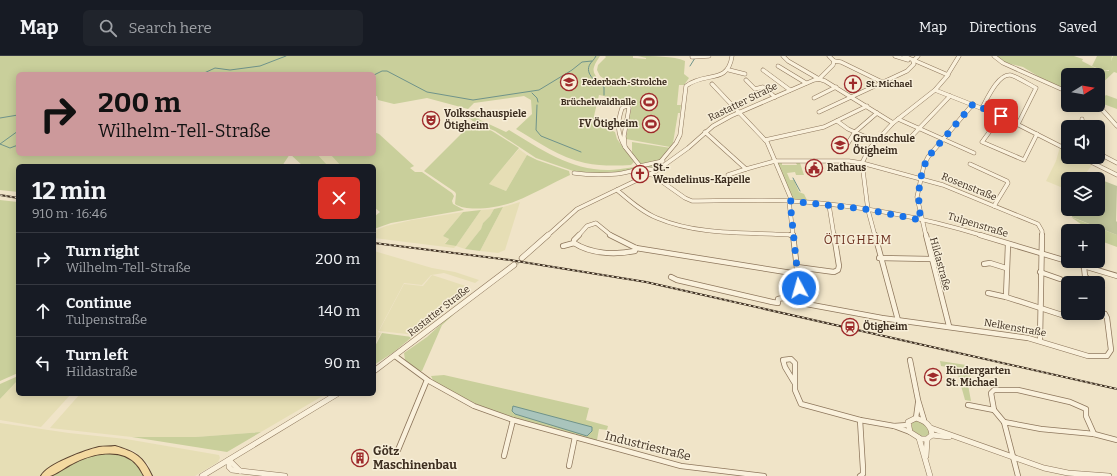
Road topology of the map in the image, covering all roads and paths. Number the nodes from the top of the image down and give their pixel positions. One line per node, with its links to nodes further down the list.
1 (709, 56): 10 (street)
2 (732, 56): 14 (street)
3 (783, 56): 18 (street)
4 (829, 56): 11 (street)
5 (895, 56): 12 (street)
6 (904, 56): 12 (street)
7 (918, 56): 12 (street)
8 (956, 56): 17 (street)
9 (994, 56): 24 (street)
10 (692, 57)
11 (834, 61): 18 (street); 20 (street)
12 (914, 61): 17 (street); 20 (street)
13 (778, 66): 21 (street)
14 (729, 70): 16 (street); 57 (street)
15 (762, 70): 25 (street)
16 (745, 74)
17 (948, 74): 26 (street)
18 (819, 79): 21 (street, Rastatter Straße); 23 (street)
19 (746, 80): 28 (street)
20 (882, 82): 29 (street)
21 (806, 83): 25 (street, Rastatter Straße)
22 (712, 84): 35 (street)
23 (836, 88): 29 (street); 30 (street)
24 (1061, 89)
25 (790, 90): 28 (street, Rastatter Straße)
26 (934, 90): 27 (street); 39 (street)
27 (950, 96): 31 (street); 44 (street)
28 (775, 97): 35 (street, Rastatter Straße)
29 (852, 97): 32 (street); 36 (street)
30 (814, 98)
31 (973, 104): 33 (street); 49 (street, Hildastraße)
32 (867, 106): 37 (street); 40 (street)
33 (982, 108): 38 (street); 42 (street)
34 (1105, 110): 43 (street)
35 (739, 112): 45 (street, Rastatter Straße); 50 (street)
36 (819, 112)
37 (878, 113): 41 (street); 46 (street)
38 (1001, 116): 42 (street); 47 (street)
39 (898, 119): 41 (street); 44 (street)
40 (837, 121): 46 (street); 50 (street)
41 (893, 123): 51 (street)
42 (1018, 124): 47 (street)
43 (1117, 126)
44 (919, 128): 48 (street); 49 (street)
45 (704, 132): 62 (street, Rastatter Straße); 66 (street)
46 (855, 132): 51 (street); 52 (street)
47 (1037, 134): 53 (street)
48 (910, 138)
49 (944, 139): 55 (street); 72 (street, Hildastraße)
50 (765, 140): 58 (street)
51 (875, 141): 60 (street)
52 (848, 143)
53 (1061, 146)
54 (625, 147): 54 (street); 59 (street)
55 (974, 153)
56 (1105, 157): 61 (street)
57 (661, 161): 59 (street); 62 (street)
58 (775, 161): 60 (street, Rosenstraße); 66 (street, Rosenstraße); 74 (street)
59 (655, 162): 65 (street)
60 (862, 163): 72 (street, Rosenstraße); 77 (street)
61 (1117, 163)
62 (667, 164): 65 (street, Rastatter Straße)
63 (970, 164): 76 (street)
64 (1094, 164): 71 (street)
65 (662, 167): 67 (street, Rastatter Straße)
66 (746, 170): 70 (street, Rosenstraße)
67 (656, 171): 68 (street); 69 (street, Rastatter Straße)
68 (574, 173)
69 (651, 174): 73 (street, Rastatter Straße); 74 (street, Tulpenstraße)
70 (728, 175)
71 (1117, 176)
72 (921, 178): 76 (street, Rosenstraße); 78 (street, Hildastraße)
73 (617, 190): 79 (street); 85 (street, Rastatter Straße)
74 (791, 201): 75 (street, Tulpenstraße); 79 (street)
75 (828, 205): 77 (street, Tulpenstraße); 91 (street)
76 (994, 206): 84 (street, Rosenstraße)
77 (868, 210): 78 (street, Tulpenstraße); 86 (street)
78 (921, 220): 81 (street, Tulpenstraße); 87 (street, Hildastraße)
79 (793, 235): 91 (street)
80 (574, 243): 82 (street); 83 (street); 83 (street)
81 (1008, 244): 84 (street, Tulpenstraße); 92 (street)
82 (563, 246)
83 (636, 248): 95 (street)
84 (1041, 254): 88 (street, Tulpenstraße); 94 (street)
85 (522, 258)
86 (880, 258): 87 (street); 105 (street)
87 (931, 259): 106 (street, Hildastraße)
88 (1061, 260)
89 (984, 264): 92 (street)
90 (514, 265): 108 (street, Rastatter Straße)
91 (797, 266): 95 (street)
92 (1006, 268): 100 (street)
93 (1086, 268): 97 (street, Tulpenstraße)
94 (1040, 272): 98 (street); 102 (street)
95 (798, 274): 101 (street)
96 (671, 277): 101 (street, Nelkenstraße)
97 (1117, 278)
98 (1060, 279)
99 (988, 294): 100 (street)
100 (1006, 296): 102 (street)
101 (800, 302): 105 (street, Nelkenstraße)
102 (1041, 308): 103 (street); 107 (street)
103 (1061, 315)
104 (1105, 315): 107 (street, Nelkenstraße)
105 (898, 322): 106 (street, Nelkenstraße)
106 (948, 326): 107 (street, Nelkenstraße)
107 (1040, 340)
108 (395, 356): 110 (street, Rastatter Straße); 111 (street, Industriestraße)
109 (910, 360): 114 (street)
110 (376, 370)
111 (427, 380): 118 (street, Industriestraße); 133 (street)
112 (794, 382): 112 (street); 119 (street)
113 (334, 396): 136 (street)
114 (918, 400): 117 (street); 120 (street)
115 (968, 405): 116 (street)
116 (994, 410): 121 (street); 126 (street)
117 (916, 418): 120 (street); 122 (street)
118 (513, 420): 128 (street, Industriestraße); 134 (street)
119 (860, 420): 123 (street); 145 (street)
120 (924, 420): 124 (street)
121 (1004, 422): 126 (street); 135 (street)
122 (908, 425): 123 (street); 125 (street)
123 (894, 426): 125 (street)
124 (931, 428): 127 (street); 130 (street)
125 (910, 432): 129 (street)
126 (1094, 434): 132 (street)
127 (932, 435): 130 (street); 131 (street)
128 (575, 437): 138 (street); 144 (street, Industriestraße)
129 (919, 438): 131 (street); 137 (street)
130 (955, 438): 135 (street)
131 (927, 440): 137 (street)
132 (1117, 440)
133 (398, 450)
134 (504, 456)
135 (1014, 457): 139 (street); 147 (street)
136 (229, 460): 142 (street); 143 (street)
137 (926, 462): 146 (street)
138 (569, 466)
139 (1091, 475): 148 (street)
140 (45, 476): 141 (main road)
141 (148, 476)
142 (202, 476)
143 (285, 476)
144 (764, 476)
145 (860, 476)
146 (930, 476)
147 (1018, 476)
148 (1109, 476)

